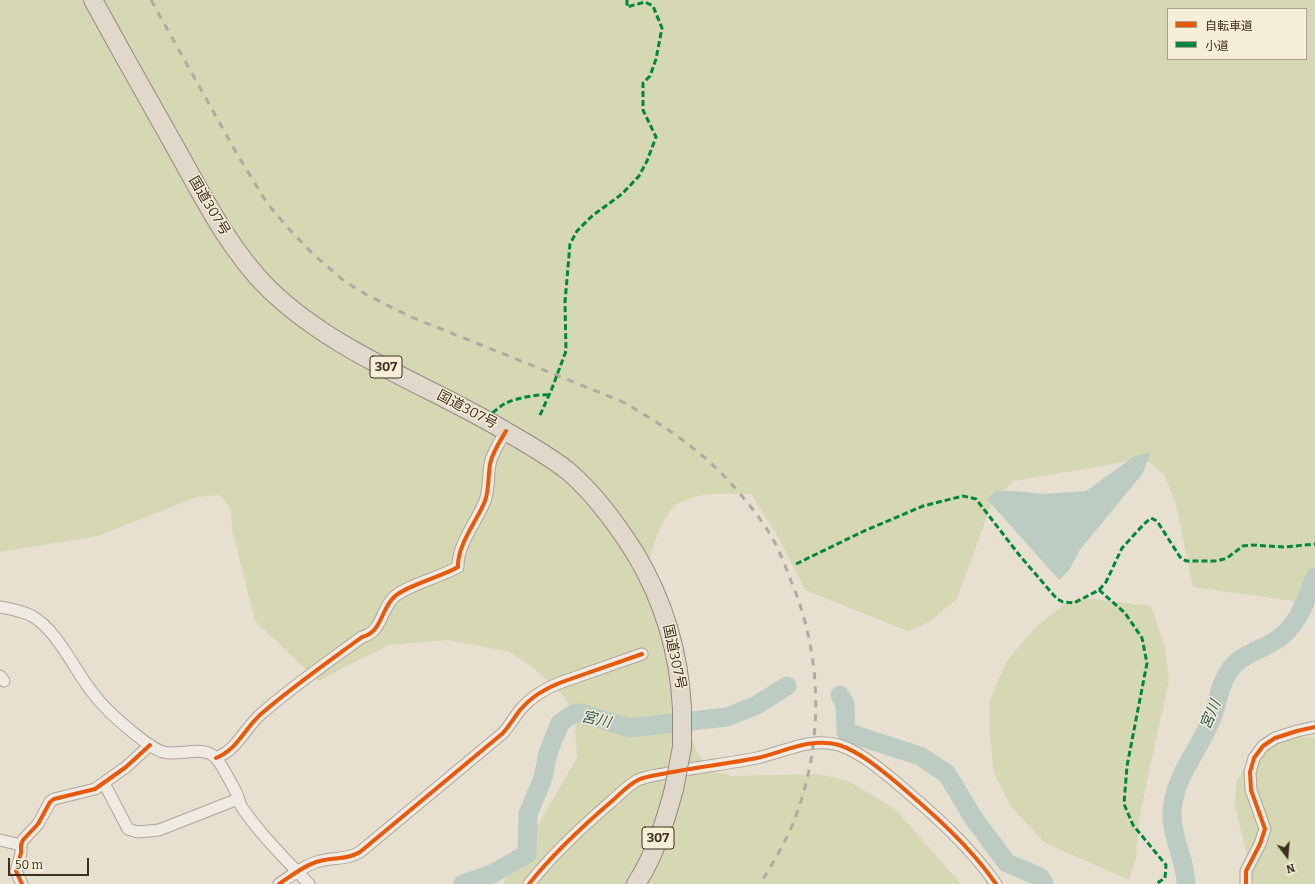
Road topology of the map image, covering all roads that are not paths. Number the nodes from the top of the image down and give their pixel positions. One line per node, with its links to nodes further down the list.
1 (93, 0): 2 (highway, 国道307号 / 307)
2 (506, 431): 7 (street); 17 (highway, 国道307号 / 307, bridge)
3 (0, 607): 6 (street)
4 (642, 654): 12 (street)
5 (1315, 727): 19 (street)
6 (150, 745): 7 (street); 8 (street)
7 (216, 758): 9 (street)
8 (104, 783): 9 (street); 11 (street)
9 (238, 799): 12 (street)
10 (0, 840): 11 (street)
11 (21, 845): 13 (street)
12 (297, 872): 14 (street); 15 (street)
13 (22, 884)
14 (279, 884)
15 (309, 884)
16 (529, 884): 18 (street)
17 (636, 884)
18 (996, 884)
19 (1246, 884)

